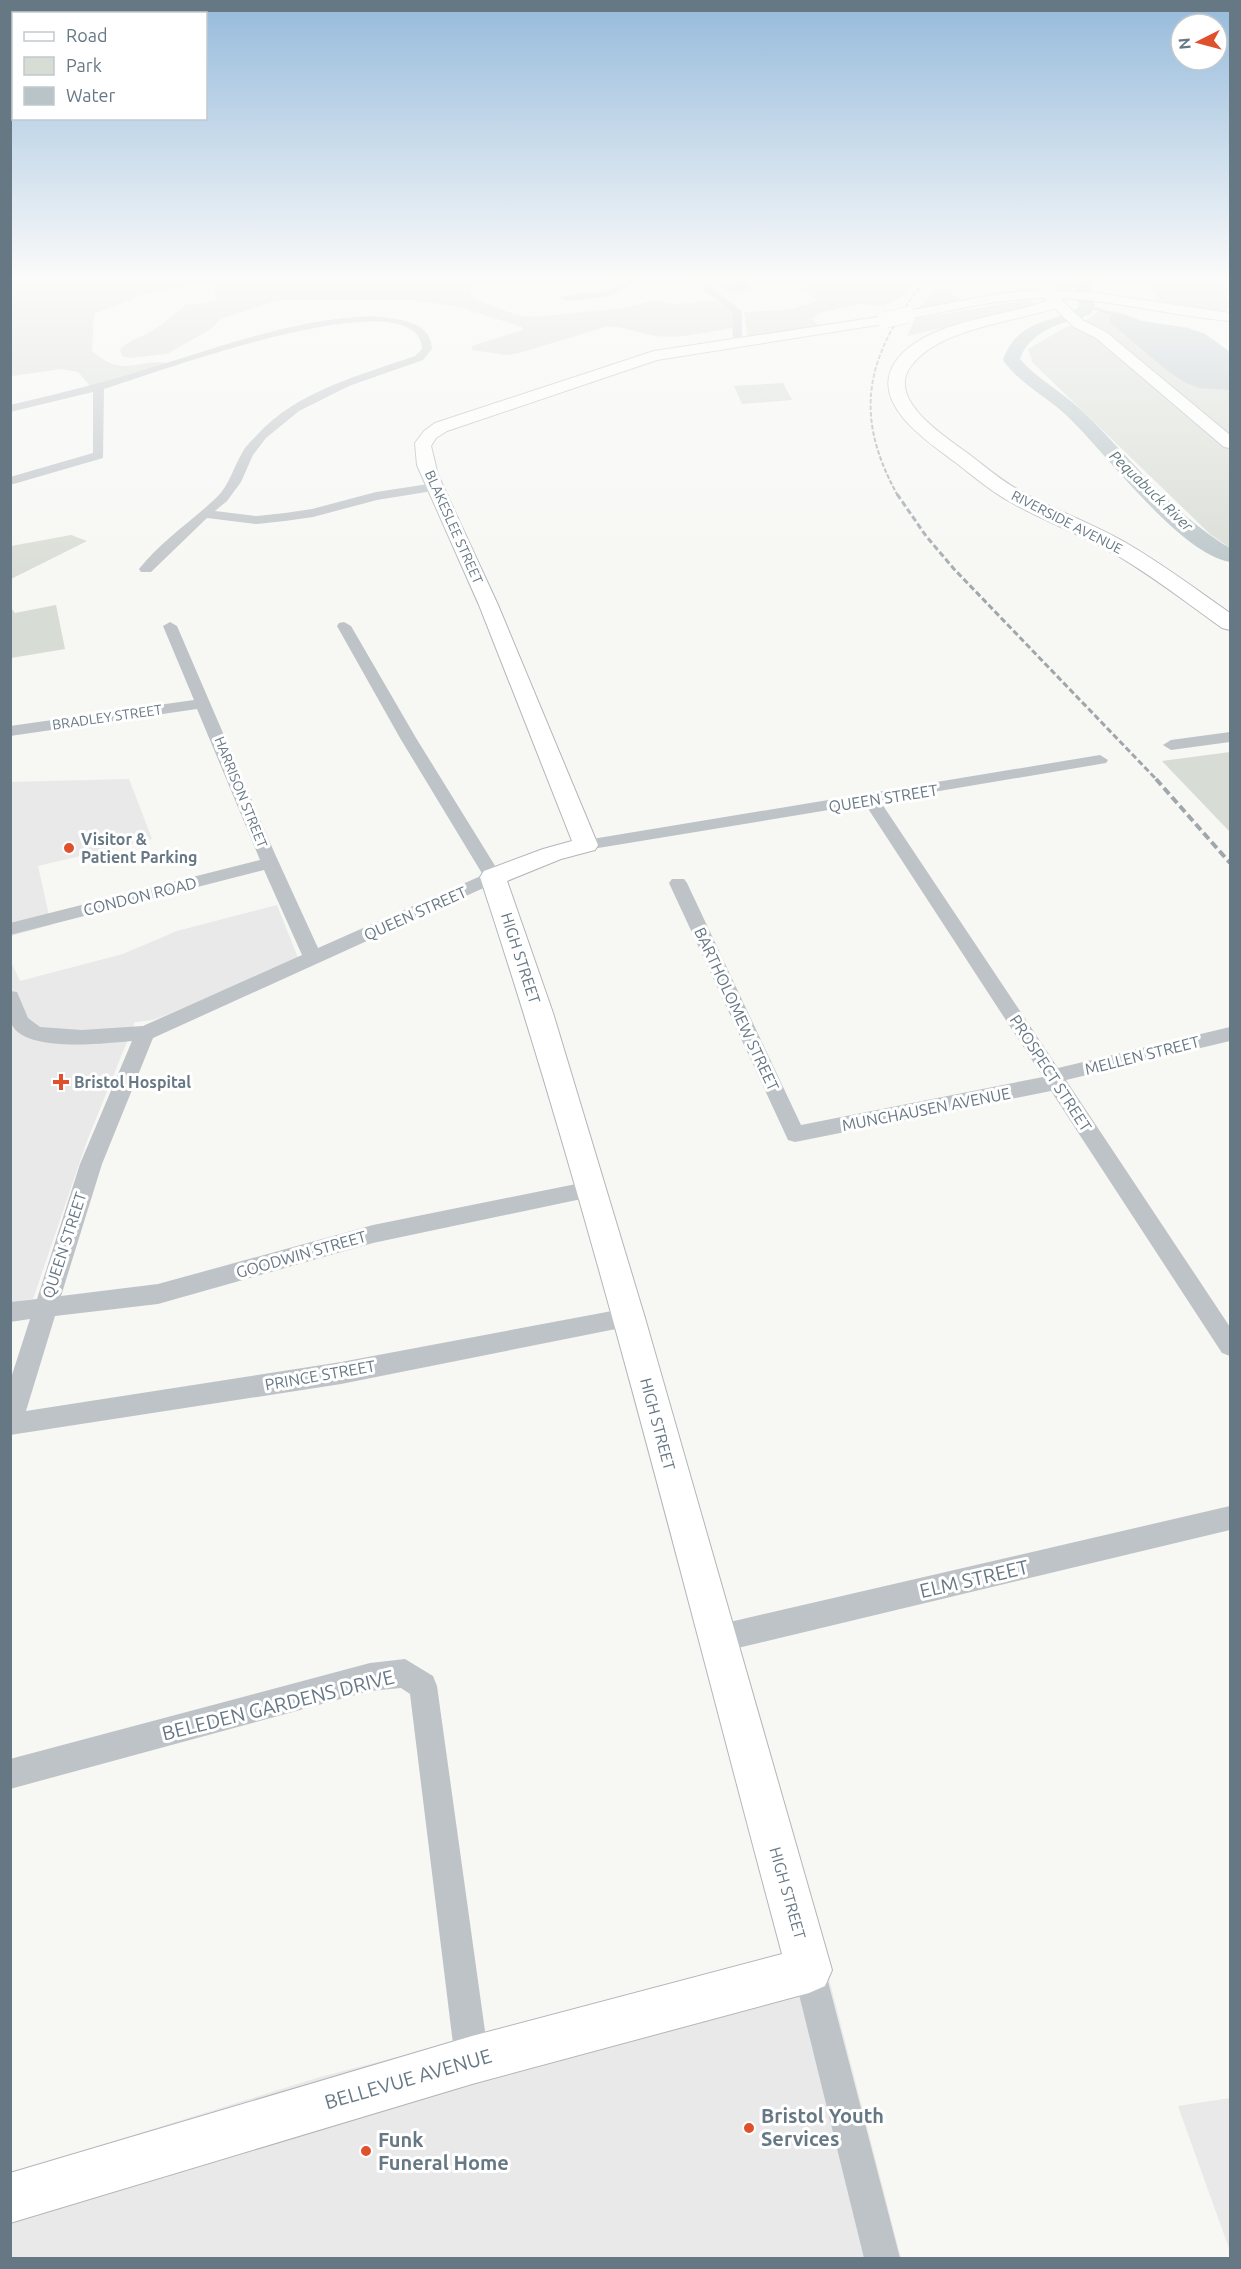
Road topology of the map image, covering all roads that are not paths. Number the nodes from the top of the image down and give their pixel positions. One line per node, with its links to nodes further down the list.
1 (113, 383): 7 (street)
2 (348, 383): 13 (street)
3 (571, 383): 12 (street, BLAKESLEE STREET)
4 (897, 383): 15 (highway, RIVERSIDE AVENUE)
5 (1141, 383): 10 (street)
6 (1158, 383): 9 (street)
7 (98, 387): 8 (street); 11 (street)
8 (10, 409)
9 (1230, 443)
10 (1230, 459)
11 (10, 481)
12 (435, 487): 13 (street); 24 (street, BLAKESLEE STREET)
13 (204, 514): 14 (street)
14 (146, 569)
15 (1230, 623)
16 (170, 626): 18 (street, HARRISON STREET)
17 (344, 626): 26 (street, HIGH STREET)
18 (204, 703): 19 (street, BRADLEY STREET); 25 (street, HARRISON STREET)
19 (10, 731)
20 (1230, 737): 21 (street)
21 (1171, 745)
22 (1100, 760): 23 (street, QUEEN STREET)
23 (871, 800): 24 (street, QUEEN STREET); 33 (street, PROSPECT STREET)
24 (586, 845): 26 (street, QUEEN STREET)
25 (270, 863): 28 (street, CONDON ROAD); 29 (street, HARRISON STREET)
26 (493, 877): 29 (street, QUEEN STREET); 35 (street, HIGH STREET)
27 (678, 883): 34 (street, BARTHOLOMEW STREET)
28 (10, 929)
29 (313, 958): 31 (street, QUEEN STREET)
30 (10, 996): 31 (street)
31 (146, 1033): 36 (street, QUEEN STREET)
32 (1230, 1034): 33 (street, MELLEN STREET)
33 (1055, 1079): 34 (street, MUNCHAUSEN AVENUE); 39 (street, PROSPECT STREET)
34 (795, 1134)
35 (591, 1189): 36 (street, GOODWIN STREET); 38 (street, HIGH STREET)
36 (44, 1308): 37 (street, GOODWIN STREET); 40 (street, QUEEN STREET)
37 (10, 1312)
38 (628, 1318): 40 (street, PRINCE STREET); 42 (street, HIGH STREET)
39 (1230, 1346)
40 (10, 1423)
41 (1230, 1518): 42 (street, ELM STREET)
42 (717, 1639): 44 (street, HIGH STREET)
43 (10, 1774): 45 (street, BELEDEN GARDENS DRIVE)
44 (809, 1970): 45 (street, BELLEVUE AVENUE); 47 (street, HIGH STREET)
45 (472, 2060): 46 (street, BELLEVUE AVENUE)
46 (10, 2198)
47 (882, 2259)

